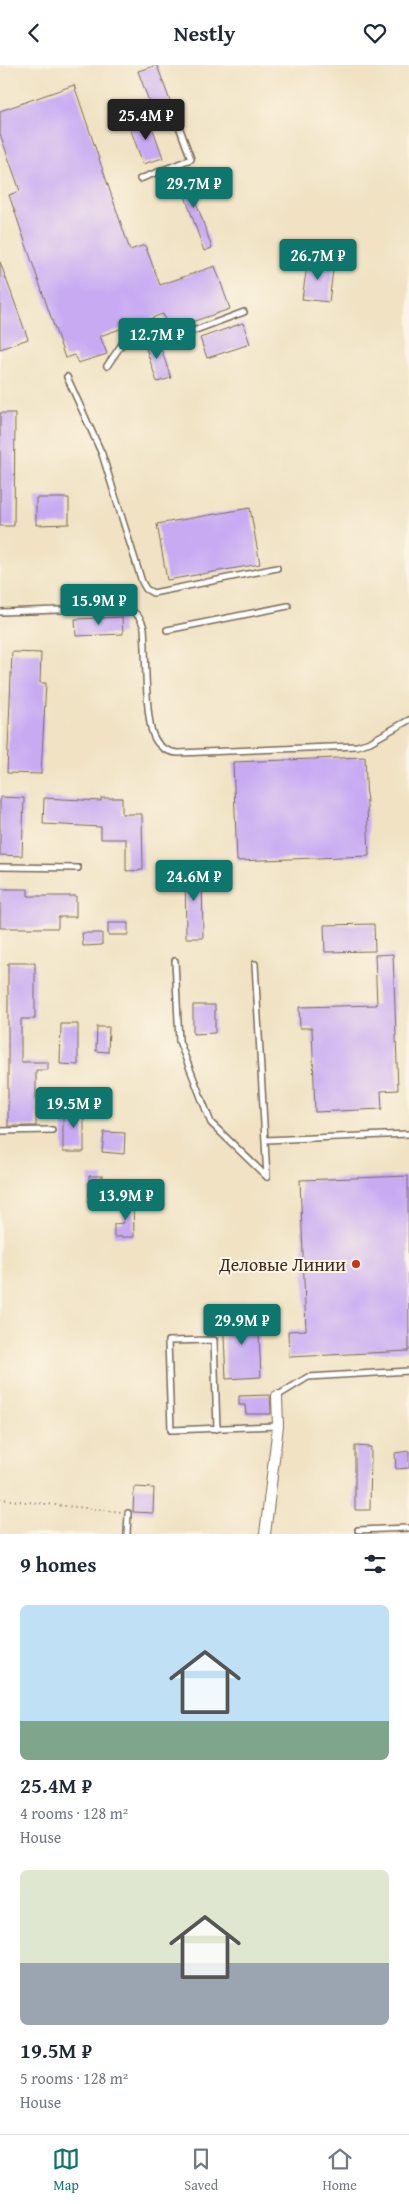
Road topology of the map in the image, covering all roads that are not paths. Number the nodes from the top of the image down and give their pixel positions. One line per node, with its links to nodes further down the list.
1 (173, 110): 2 (lane)
2 (140, 179)
3 (244, 312): 4 (lane)
4 (106, 366)
5 (67, 377): 6 (lane)
6 (277, 568)
7 (288, 606): 9 (lane)
8 (0, 612): 10 (lane)
9 (167, 630)
10 (409, 720)
11 (0, 867): 12 (lane)
12 (78, 868)
13 (175, 961): 18 (lane)
14 (255, 964): 18 (lane)
15 (52, 1130): 16 (lane)
16 (0, 1131)
17 (409, 1134): 18 (lane)
18 (265, 1140)
19 (409, 1371): 20 (lane)
20 (277, 1396): 21 (street)
21 (278, 1426): 22 (lane); 27 (street)
22 (217, 1429): 22 (lane)
23 (128, 1513): 26 (lane)
24 (409, 1528): 25 (lane)
25 (358, 1530)
26 (127, 1534)
27 (265, 1534)

